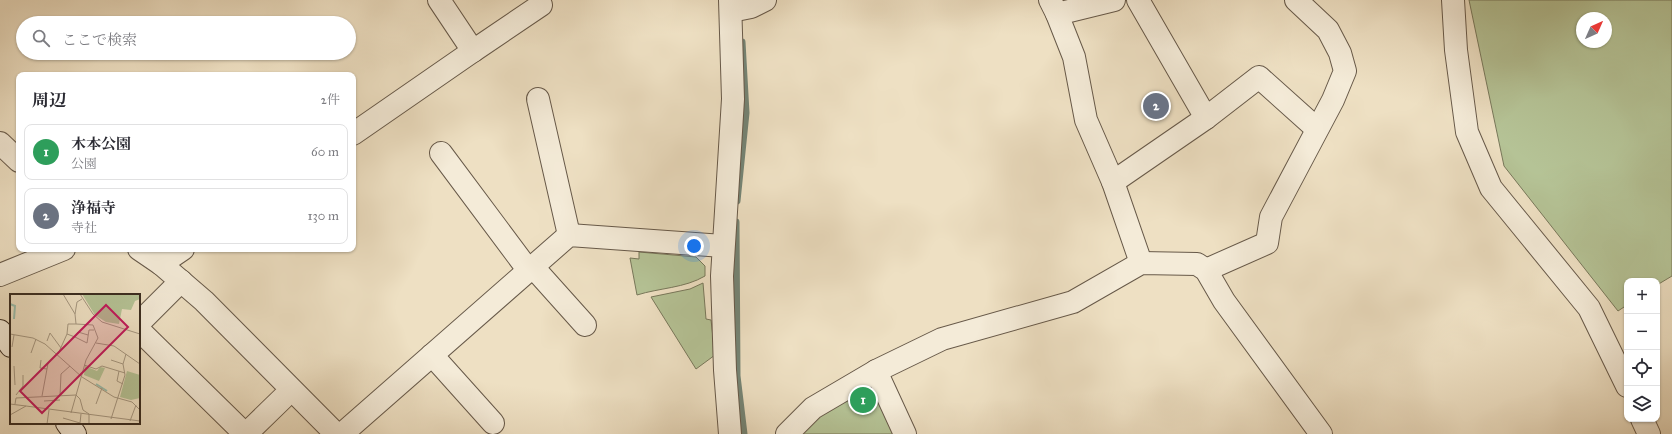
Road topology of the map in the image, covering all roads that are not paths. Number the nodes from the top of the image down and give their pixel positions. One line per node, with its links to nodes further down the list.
1 (439, 0): 9 (street)
2 (1114, 0): 8 (street)
3 (1138, 0): 11 (street)
4 (1296, 0): 12 (street)
5 (1453, 0): 36 (street)
6 (744, 4): 19 (street)
7 (541, 5): 9 (street)
8 (1054, 7): 17 (street)
9 (473, 51): 13 (street)
10 (538, 99): 18 (street)
11 (1206, 118): 12 (street); 17 (street)
12 (1317, 130): 26 (street)
13 (356, 132)
14 (0, 143): 16 (street)
15 (441, 153): 25 (street)
16 (16, 158)
17 (1113, 182): 23 (street)
18 (569, 235): 19 (street); 25 (street)
19 (723, 246): 45 (street)
20 (57, 252): 27 (street)
21 (143, 252): 24 (street)
22 (179, 252): 24 (street)
23 (1141, 263): 26 (street); 35 (street)
24 (161, 264): 28 (street)
25 (531, 269): 30 (street); 34 (street)
26 (1206, 270): 48 (street)
27 (0, 275)
28 (181, 282): 29 (street); 43 (street)
29 (140, 322)
30 (585, 325)
31 (0, 331): 33 (street)
32 (140, 331): 42 (street)
33 (10, 345)
34 (432, 355): 39 (street); 44 (street)
35 (876, 371): 46 (street); 47 (street)
36 (1624, 380)
37 (283, 398): 42 (street)
38 (1643, 422): 49 (street)
39 (493, 423)
40 (68, 424): 41 (street)
41 (76, 434)
42 (245, 434)
43 (336, 434)
44 (342, 434)
45 (730, 434)
46 (787, 434)
47 (905, 434)
48 (1321, 434)
49 (1649, 434)

